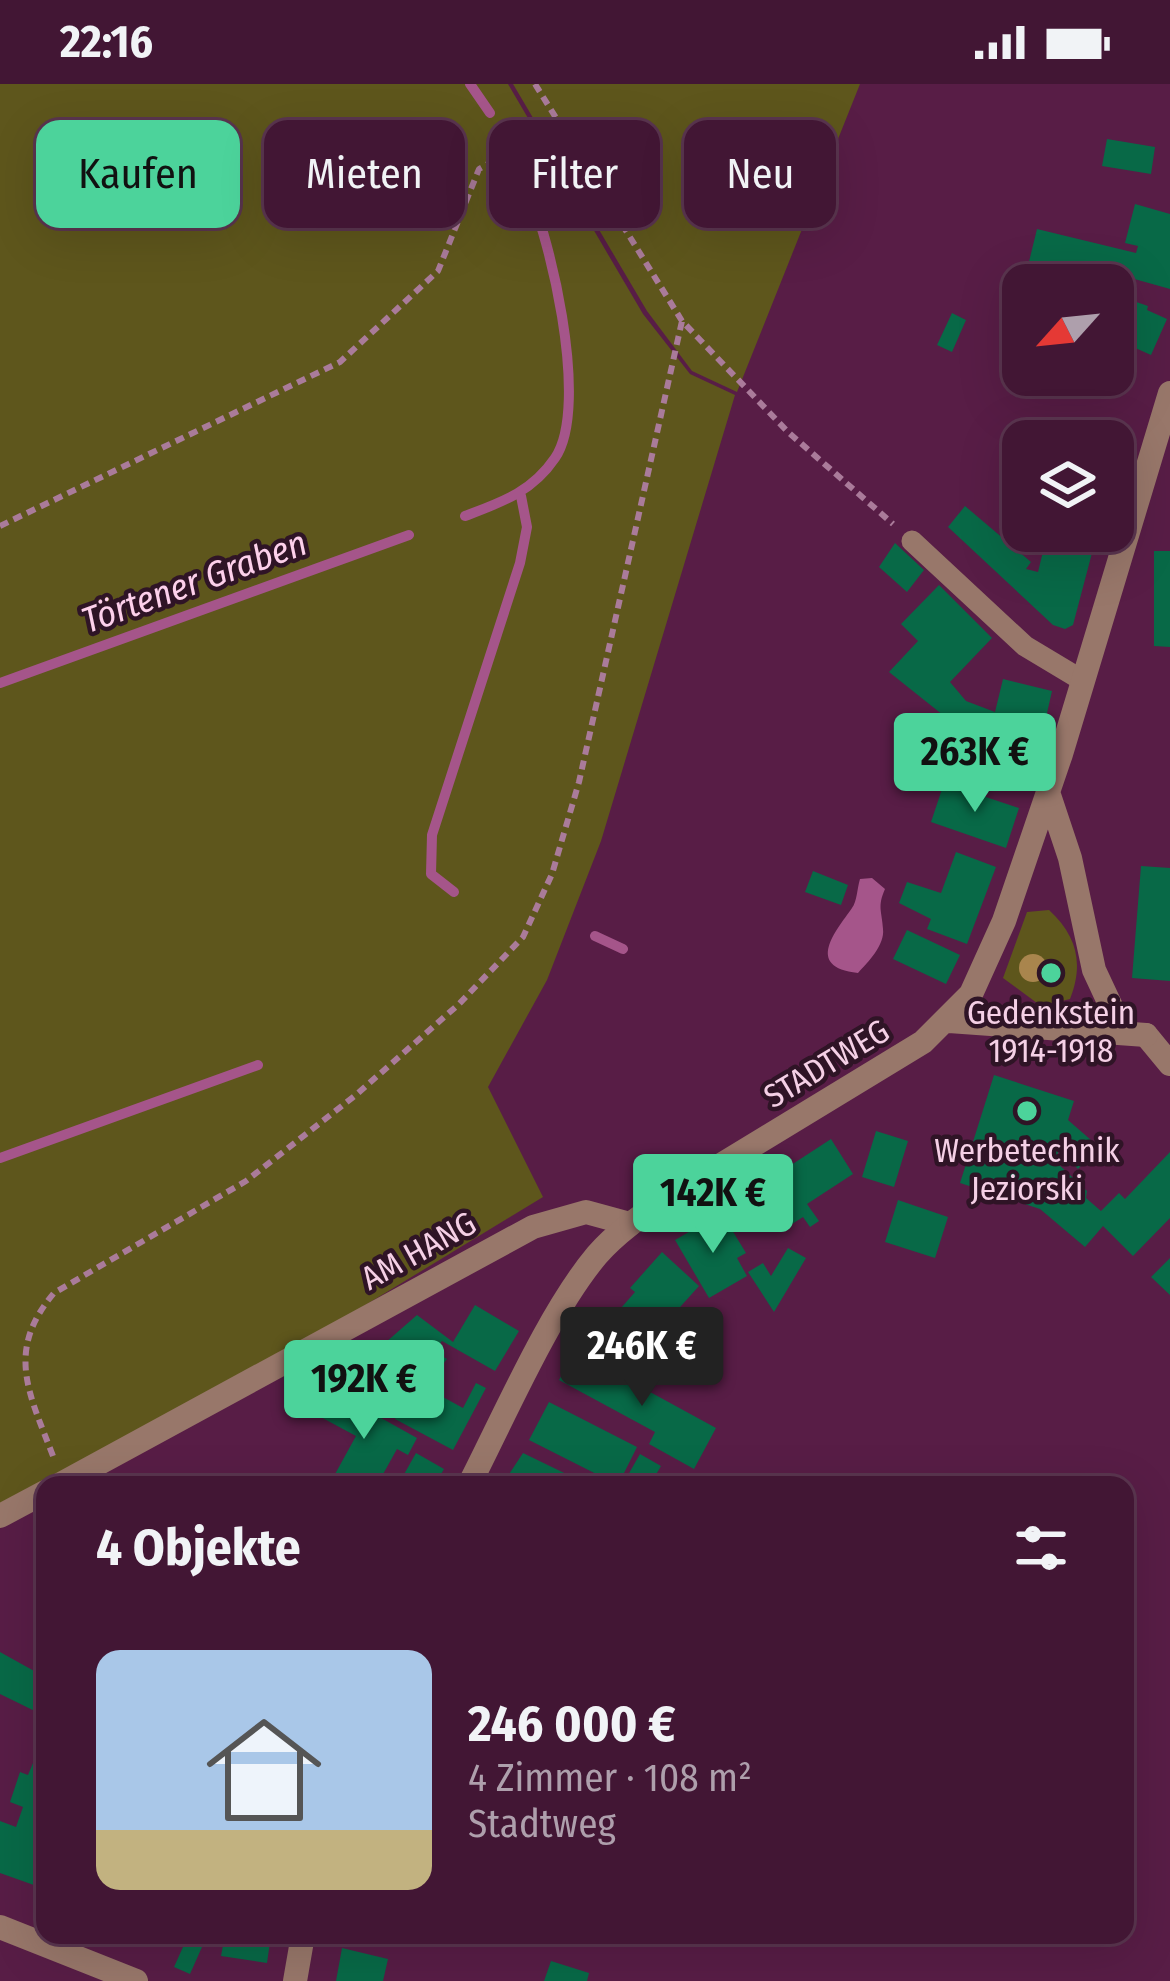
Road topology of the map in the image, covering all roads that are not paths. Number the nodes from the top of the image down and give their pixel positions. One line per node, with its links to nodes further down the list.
1 (1170, 393): 3 (street)
2 (912, 541): 3 (lane)
3 (1081, 679): 4 (street)
4 (1048, 791): 5 (street); 6 (street)
5 (949, 1021): 6 (street); 8 (street, STADTWEG)
6 (1146, 1034): 7 (street)
7 (1170, 1064)
8 (630, 1224): 9 (street, AM HANG); 10 (street, STADTWEG)
9 (76, 1476)
10 (474, 1476)
11 (36, 1497): 12 (street, AM HANG)
12 (0, 1516)
13 (0, 1928): 14 (street)
14 (36, 1942)
15 (41, 1944): 17 (street)
16 (301, 1944): 18 (street)
17 (136, 1981)
18 (295, 1981)

